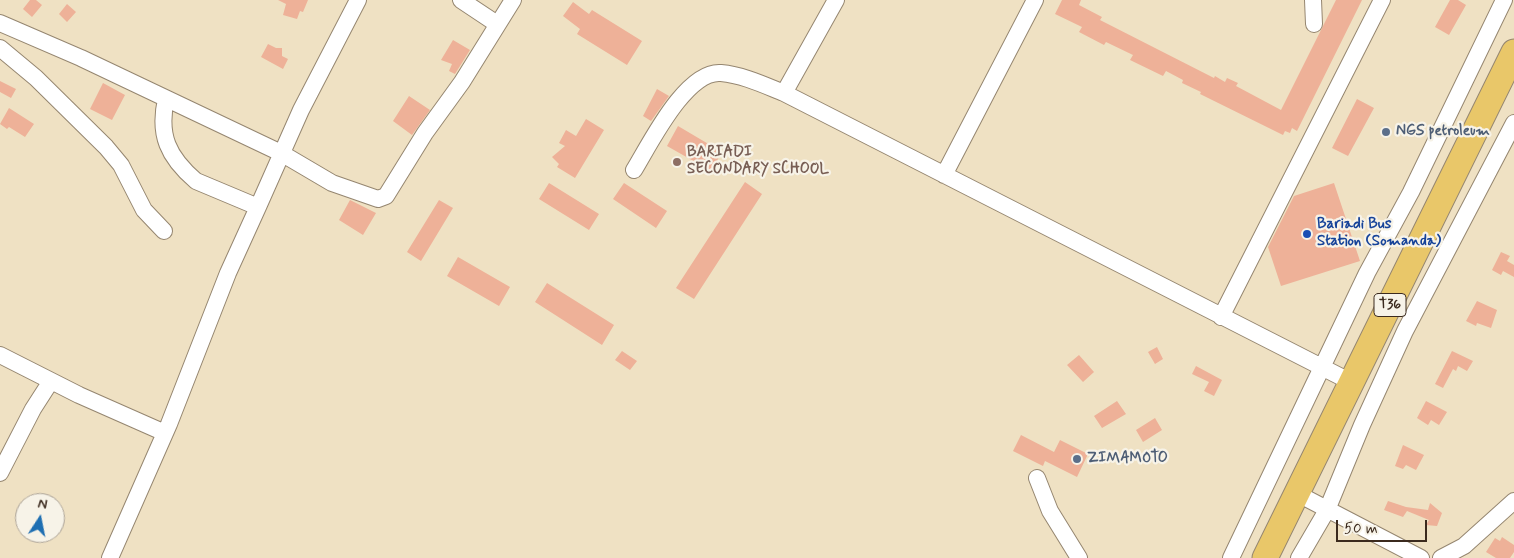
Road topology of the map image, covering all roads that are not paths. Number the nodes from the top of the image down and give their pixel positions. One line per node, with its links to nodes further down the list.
1 (358, 0): 17 (street)
2 (461, 0): 10 (street)
3 (513, 0): 10 (street)
4 (836, 0): 14 (street)
5 (1035, 0): 19 (street)
6 (1313, 0): 11 (street)
7 (1382, 0): 22 (street)
8 (1504, 0): 24 (street)
9 (0, 23): 15 (street)
10 (497, 24): 17 (street)
11 (1314, 24)
12 (0, 48): 21 (street)
13 (1514, 52): 26 (highway, T36)
14 (784, 93): 18 (street); 19 (street)
15 (166, 99): 17 (street); 20 (street)
16 (1514, 123): 32 (street)
17 (282, 153): 20 (street)
18 (634, 170)
19 (944, 175): 22 (street)
20 (258, 207): 27 (street)
21 (164, 231)
22 (1221, 317): 24 (street)
23 (0, 355): 25 (street)
24 (1322, 367): 26 (street); 35 (street)
25 (51, 381): 27 (street); 28 (street)
26 (1351, 382): 30 (highway, T36)
27 (165, 433): 33 (street)
28 (0, 473)
29 (1037, 478): 34 (street)
30 (1298, 494): 32 (street); 36 (highway, T36)
31 (1514, 501): 39 (street)
32 (1328, 510): 37 (street); 38 (street)
33 (110, 558)
34 (1079, 558)
35 (1231, 558)
36 (1265, 558)
37 (1299, 558)
38 (1421, 558)
39 (1441, 558)

